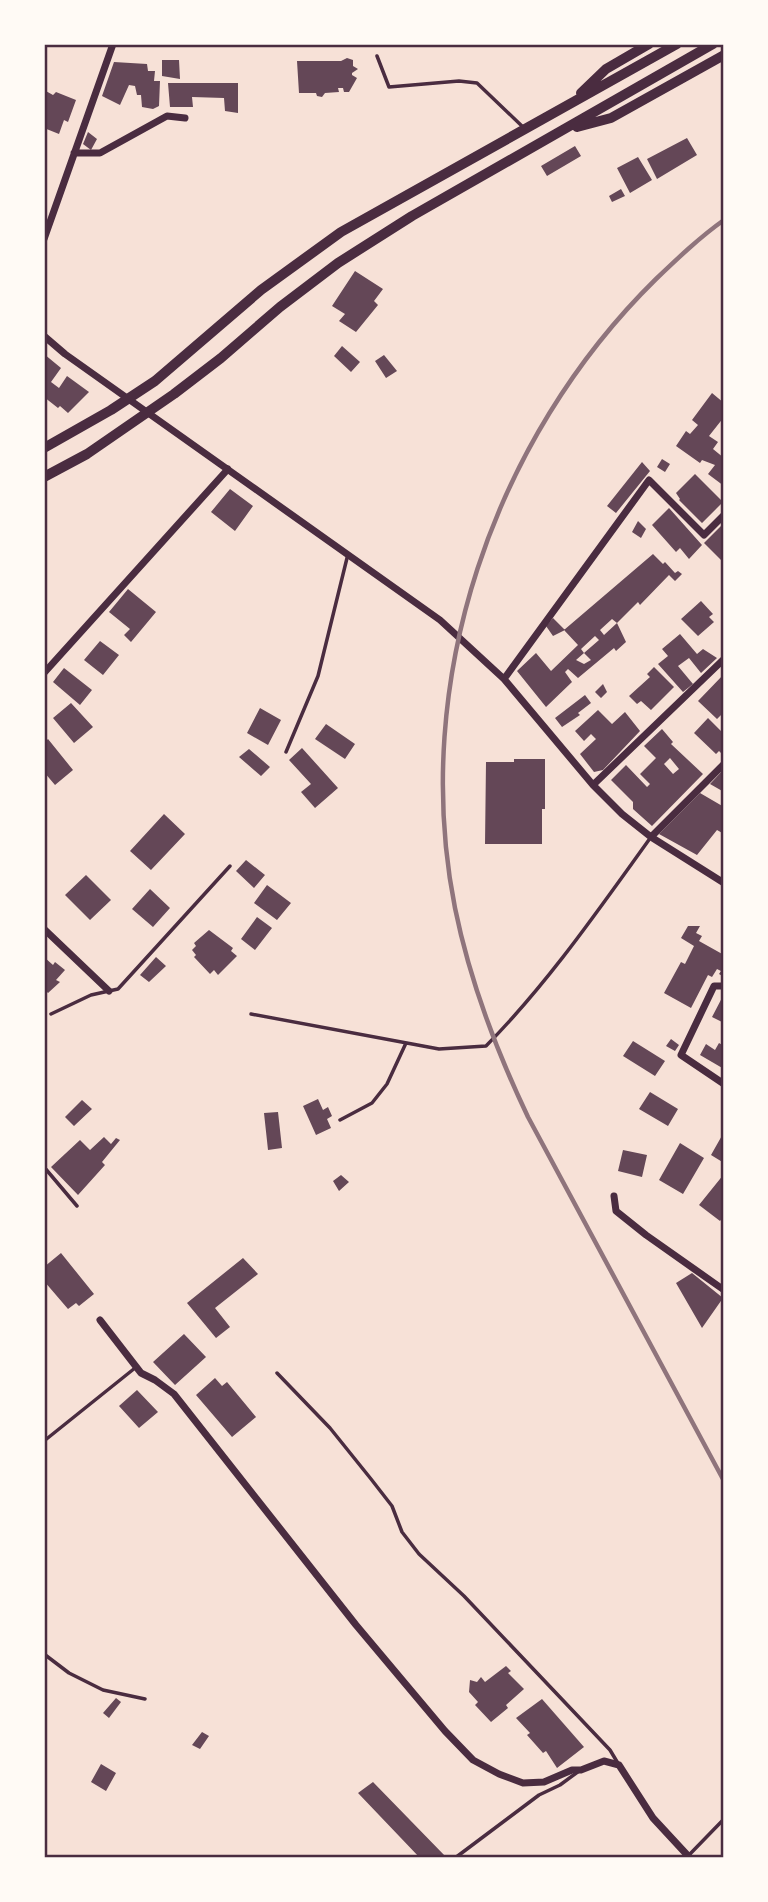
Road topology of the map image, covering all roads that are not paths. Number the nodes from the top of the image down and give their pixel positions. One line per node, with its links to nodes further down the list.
1 (113, 44): 11 (street)
2 (649, 44): 7 (main road)
3 (677, 44): 7 (main road)
4 (713, 44): 10 (main road)
5 (724, 55): 10 (main road)
6 (377, 56): 9 (lane)
7 (570, 104): 9 (main road)
8 (186, 118): 11 (street)
9 (525, 129): 14 (main road)
10 (564, 130): 16 (main road)
11 (74, 153): 12 (street)
12 (44, 239)
13 (44, 336): 15 (street)
14 (44, 448)
15 (228, 470): 18 (street); 20 (street)
16 (44, 477)
17 (724, 515): 21 (street)
18 (348, 554): 21 (street); 22 (lane)
19 (724, 659): 24 (street)
20 (44, 673)
21 (504, 678): 24 (street)
22 (286, 752)
23 (724, 764): 25 (street)
24 (593, 785): 25 (street)
25 (651, 837): 27 (street); 33 (lane)
26 (230, 866): 30 (lane)
27 (724, 883)
28 (44, 929): 30 (street)
29 (724, 986): 34 (street)
30 (109, 991): 31 (lane)
31 (51, 1014)
32 (251, 1014): 33 (lane)
33 (406, 1043): 35 (lane)
34 (724, 1084)
35 (341, 1120)
36 (44, 1167): 38 (lane)
37 (614, 1196): 39 (street)
38 (78, 1206)
39 (724, 1290)
40 (100, 1320): 41 (street)
41 (136, 1367): 43 (lane); 47 (street)
42 (277, 1373): 46 (lane)
43 (44, 1441)
44 (44, 1654): 45 (lane)
45 (145, 1699)
46 (619, 1765): 47 (street); 49 (street)
47 (581, 1770): 50 (lane)
48 (724, 1819): 49 (lane)
49 (689, 1857)
50 (455, 1858)

